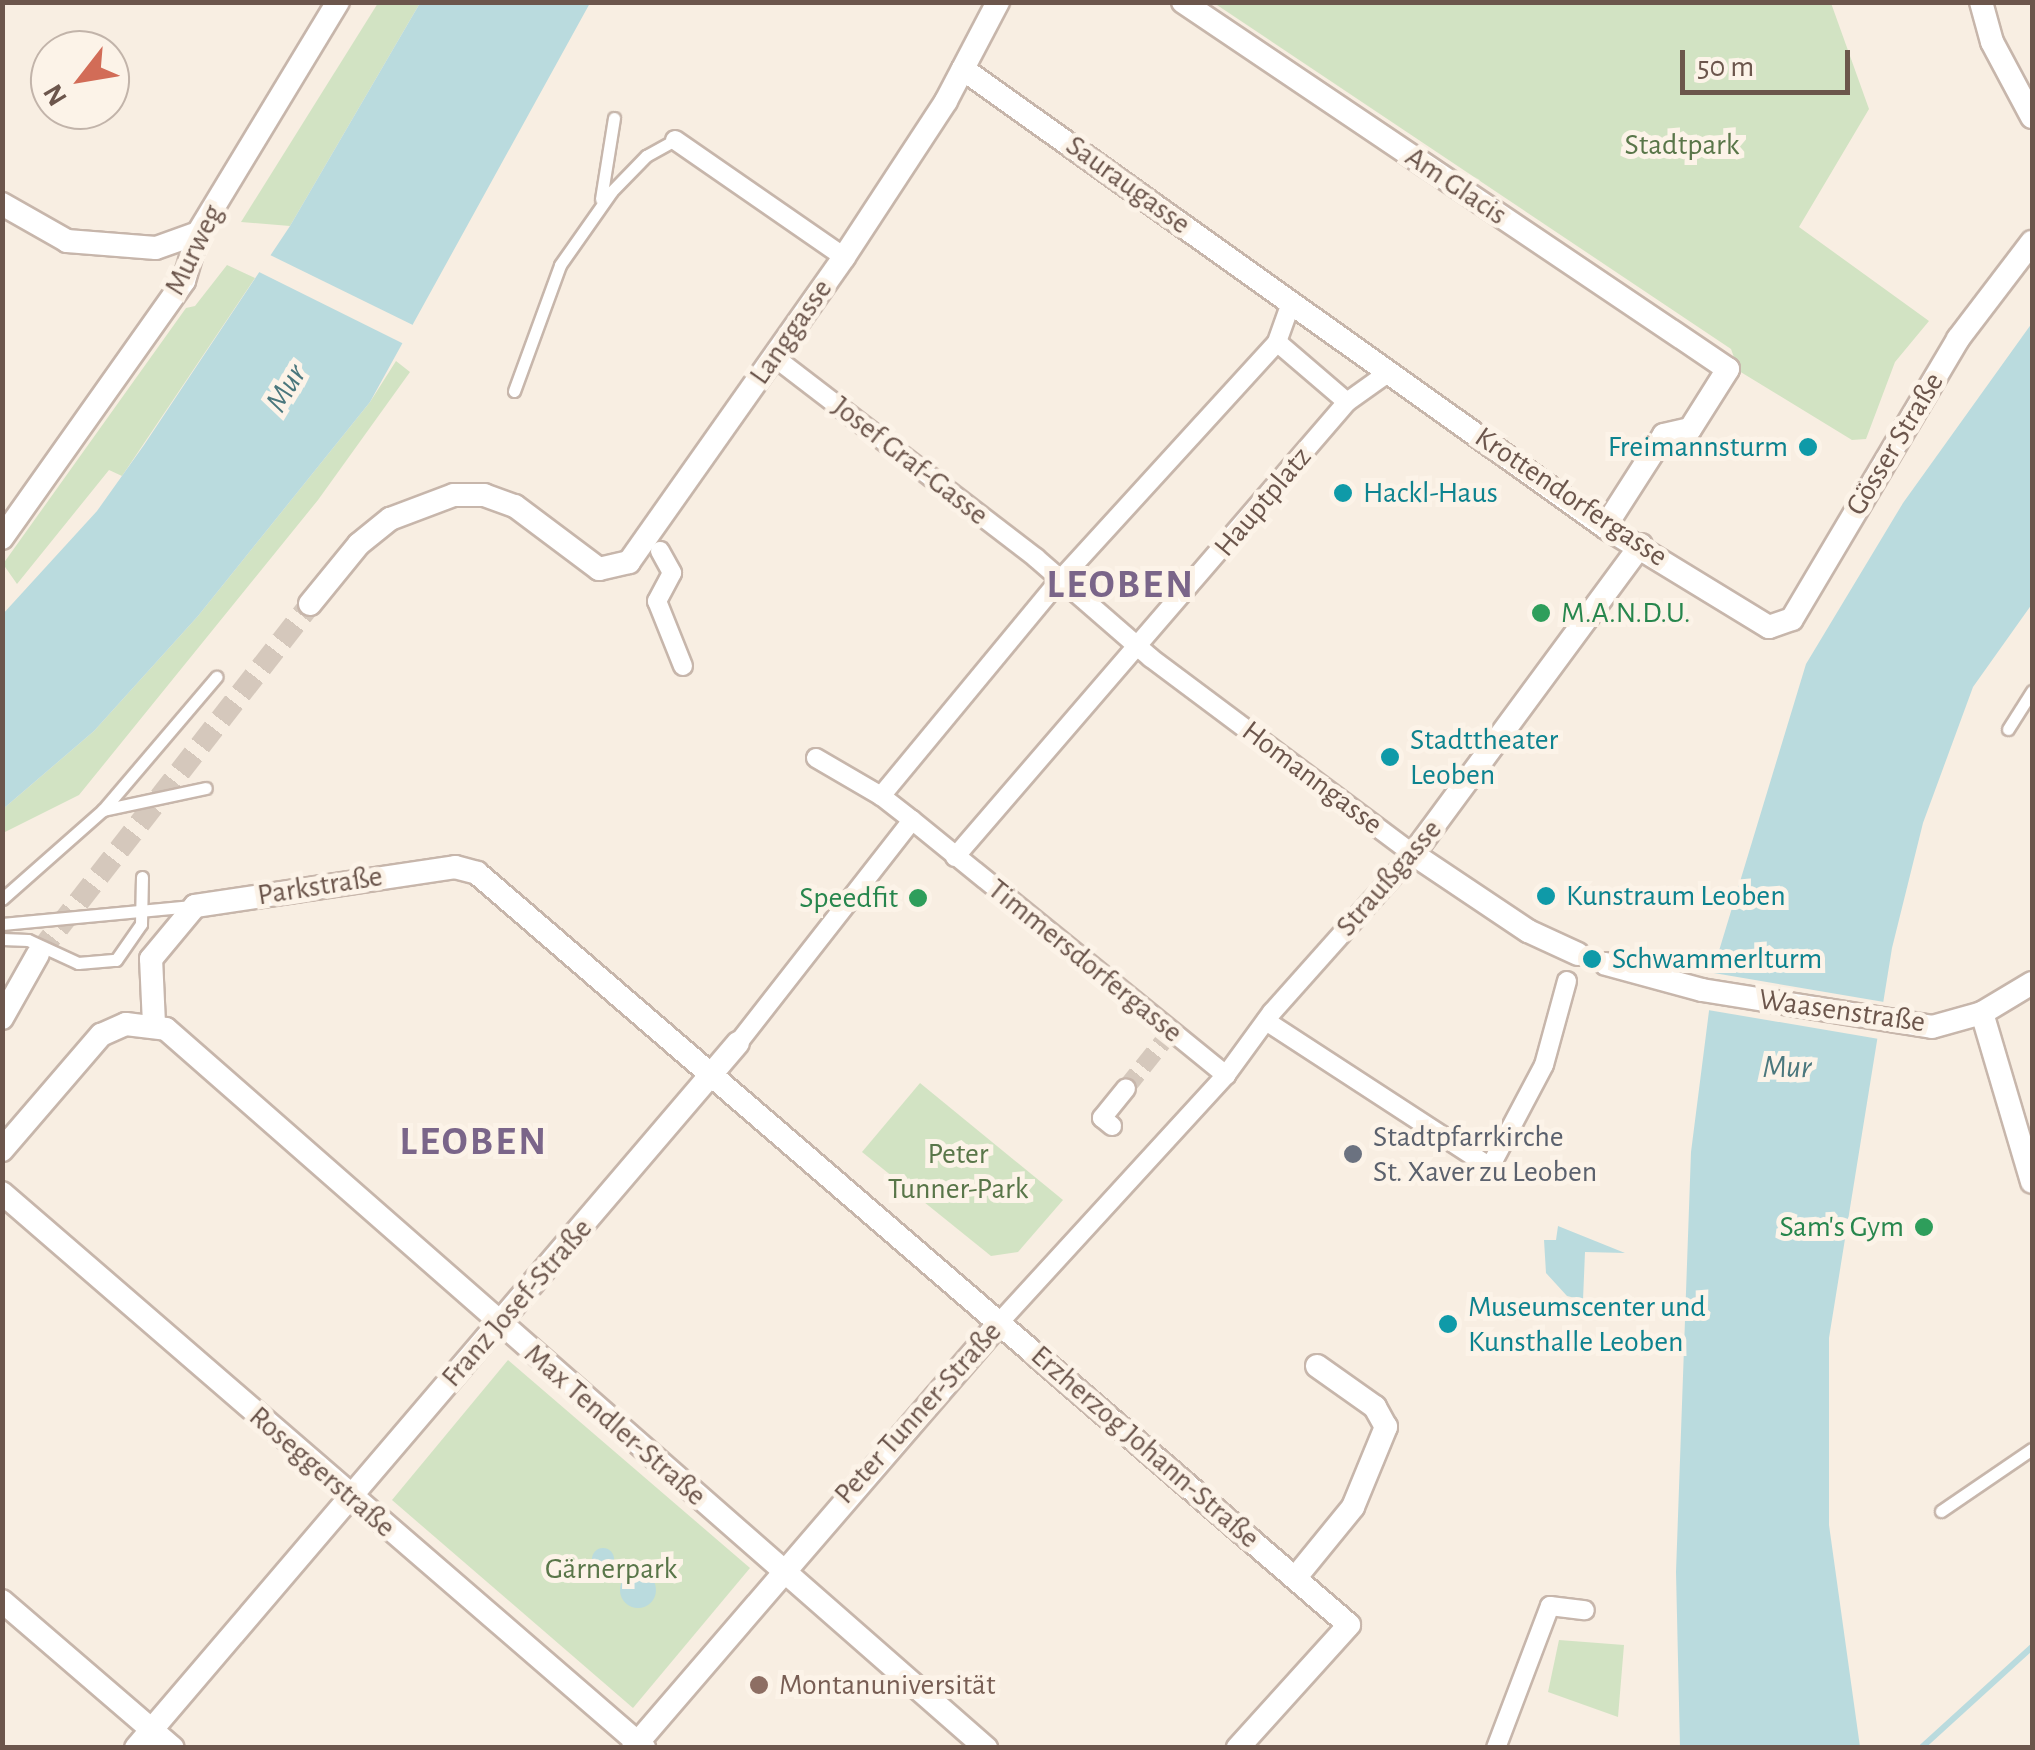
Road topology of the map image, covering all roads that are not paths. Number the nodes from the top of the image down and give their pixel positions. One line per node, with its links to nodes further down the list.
1 (338, 2): 11 (street, Murweg)
2 (998, 2): 5 (street, Langgasse)
3 (1183, 2): 20 (street, Am Glacis)
4 (1980, 2): 6 (street)
5 (963, 69): 13 (street, Langgasse); 14 (street, Sauraugasse)
6 (2032, 117)
7 (614, 118): 10 (lane)
8 (675, 140): 10 (lane); 13 (street)
9 (2, 204): 11 (street)
10 (597, 212): 18 (lane)
11 (198, 233): 21 (street, Murweg)
12 (2032, 242): 26 (street, Gösser Straße)
13 (844, 256): 16 (street, Langgasse)
14 (1291, 303): 15 (street); 17 (street)
15 (1277, 342): 19 (street); 24 (street)
16 (774, 356): 24 (street, Josef Graf-Gasse); 25 (street, Langgasse)
17 (1389, 372): 19 (street, Hauptplatz); 20 (street, Krottendorfergasse)
18 (514, 391)
19 (1347, 402): 27 (street, Hauptplatz)
20 (1604, 527): 22 (street, Krottendorfergasse)
21 (2, 538)
22 (1641, 545): 26 (street, Krottendorfergasse); 37 (street, Straußgasse)
23 (660, 551): 28 (street)
24 (1060, 580): 27 (street); 34 (street)
25 (310, 604)
26 (1754, 621)
27 (1145, 653): 37 (street, Homanngasse); 38 (street, Hauptplatz)
28 (683, 666)
29 (216, 677): 35 (lane)
30 (2032, 692): 31 (lane)
31 (2008, 729)
32 (816, 758): 34 (street)
33 (206, 788): 35 (lane)
34 (881, 796): 36 (street)
35 (103, 810): 40 (lane)
36 (912, 820): 38 (street); 54 (street, Franz Josef-Straße)
37 (1414, 854): 46 (street, Homanngasse); 51 (street, Straußgasse)
38 (959, 860): 56 (street, Timmersdorfergasse)
39 (142, 877): 42 (lane)
40 (2, 899)
41 (195, 906): 42 (lane); 53 (street); 55 (street, Parkstraße)
42 (142, 912): 43 (lane); 44 (lane)
43 (2, 924)
44 (2, 939)
45 (38, 954): 52 (street)
46 (1578, 954)
47 (1606, 964): 50 (street, Waasenstraße)
48 (1566, 981): 51 (street)
49 (2032, 982): 50 (street, Waasenstraße)
50 (1982, 1013): 60 (street)
51 (1269, 1017): 56 (street, Straußgasse)
52 (2, 1018)
53 (154, 1024): 59 (street); 63 (street, Max Tendler-Straße)
54 (738, 1044): 55 (street, Franz Josef-Straße)
55 (712, 1074): 62 (street, Erzherzog Johann-Straße); 63 (street, Franz Josef-Straße)
56 (1220, 1082): 62 (street, Peter Tunner-Straße)
57 (1126, 1088): 58 (street)
58 (1112, 1126)
59 (2, 1150)
60 (2032, 1182)
61 (2, 1193): 66 (street, Roseggerstraße)
62 (1000, 1322): 68 (street, Peter Tunner-Straße); 69 (street, Erzherzog Johann-Straße)
63 (499, 1323): 66 (street, Franz Josef-Straße); 68 (street, Max Tendler-Straße)
64 (1316, 1366): 69 (street)
65 (2032, 1449): 67 (lane)
66 (351, 1498): 72 (street, Franz Josef-Straße); 74 (street, Roseggerstraße)
67 (1941, 1511)
68 (779, 1571): 73 (street, Max Tendler-Straße); 74 (street, Peter Tunner-Straße)
69 (1296, 1577): 76 (street, Erzherzog Johann-Straße)
70 (2, 1601): 72 (street)
71 (1585, 1610): 77 (street)
72 (143, 1738): 75 (street)
73 (978, 1745)
74 (638, 1746)
75 (173, 1748)
76 (1238, 1748)
77 (1496, 1748)

